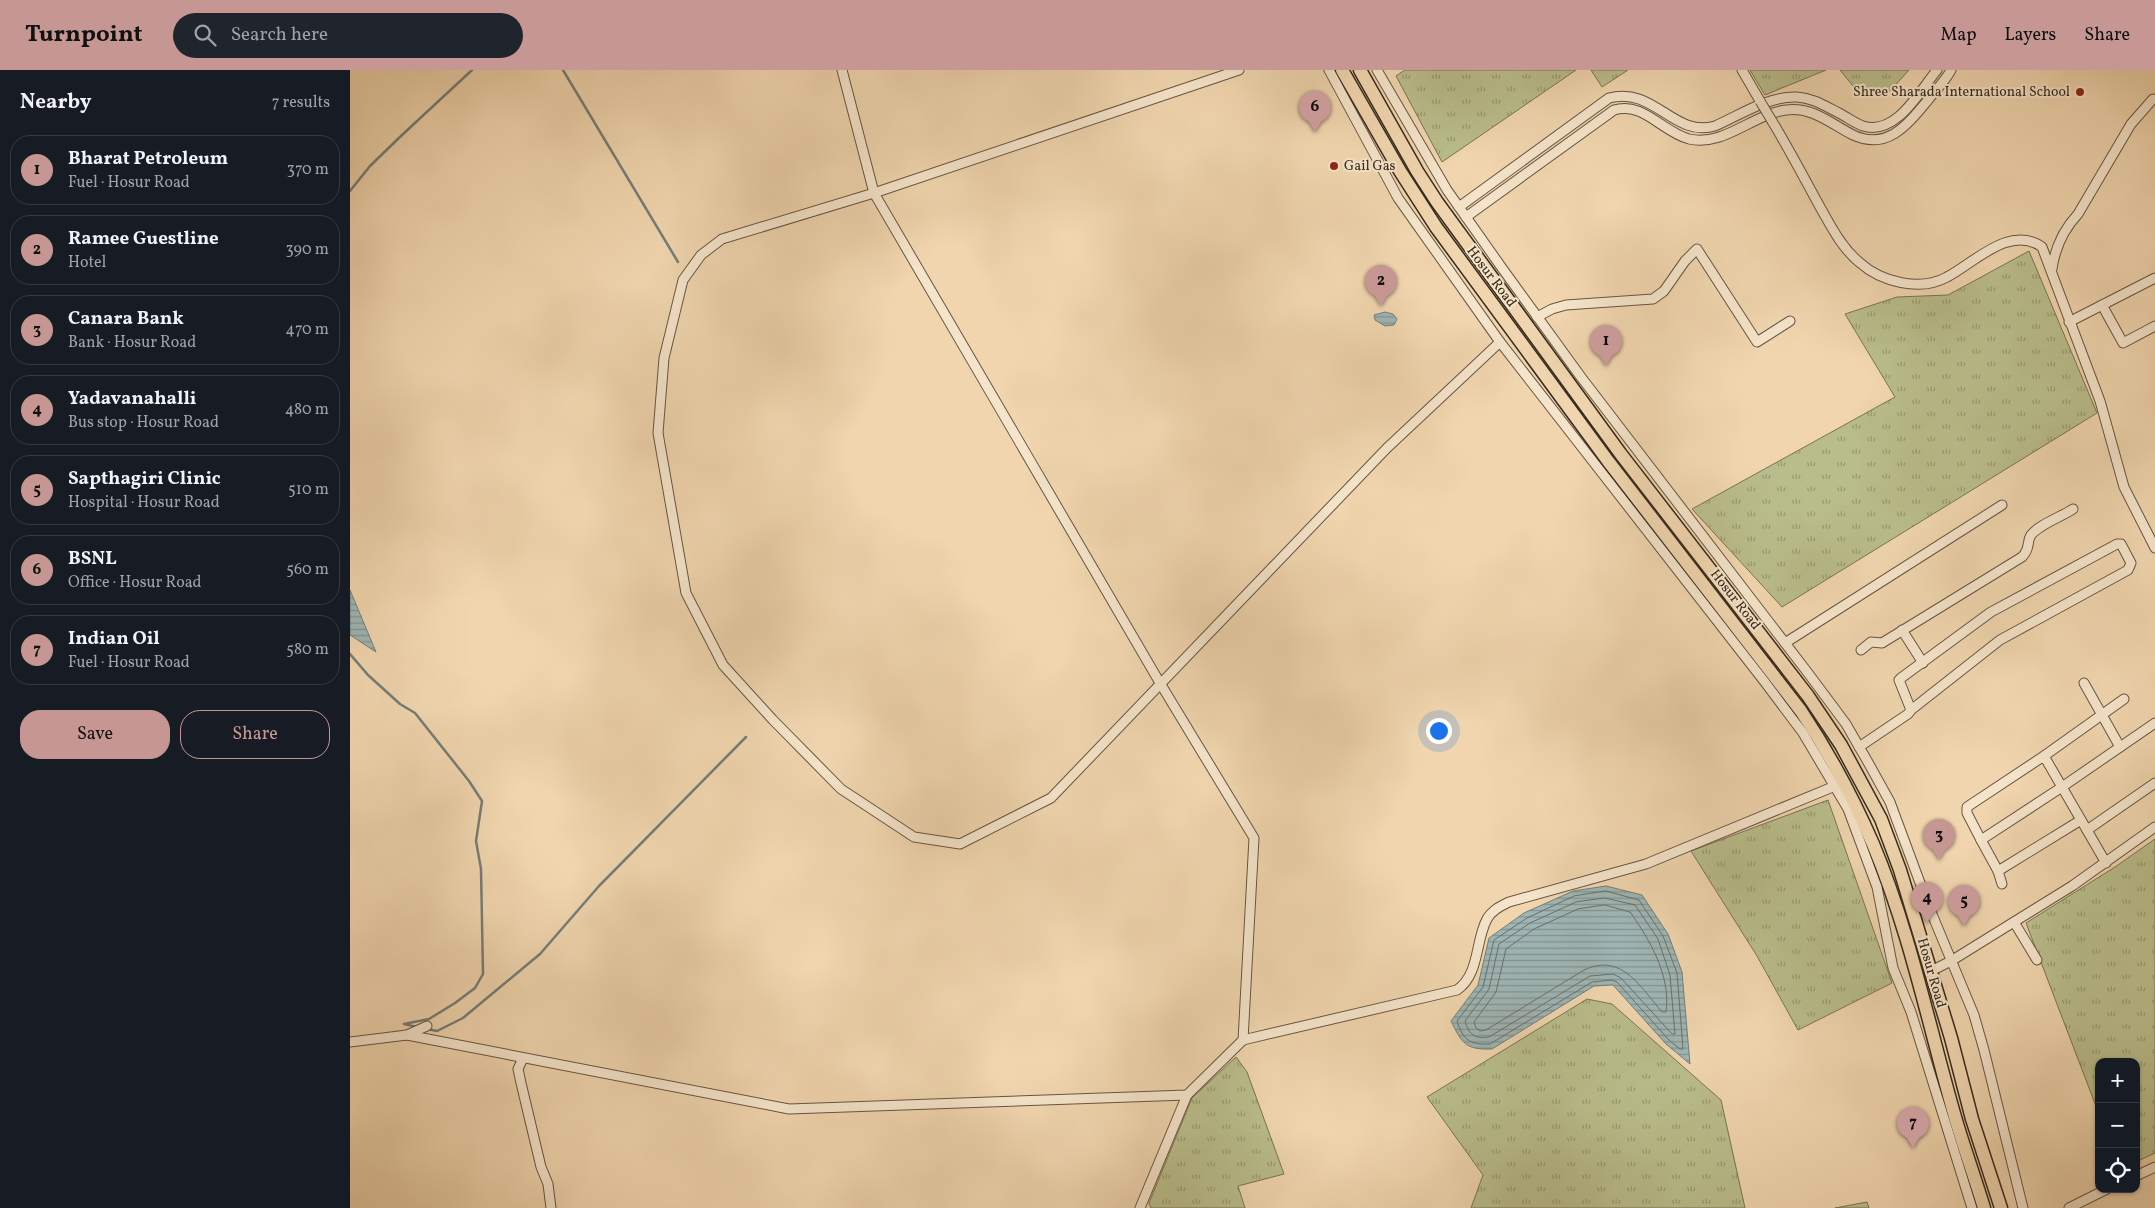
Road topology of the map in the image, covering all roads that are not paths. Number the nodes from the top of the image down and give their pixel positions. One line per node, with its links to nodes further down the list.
1 (842, 70): 11 (street)
2 (1239, 70): 11 (street)
3 (1330, 70): 21 (street)
4 (1342, 70): 31 (highway, Hosur Road)
5 (1360, 70): 52 (highway, Hosur Road)
6 (1377, 70): 12 (street)
7 (1742, 70): 14 (street, bridge)
8 (1937, 70): 12 (street)
9 (1951, 70): 13 (street)
10 (2152, 99): 14 (street)
11 (874, 193): 29 (street); 29 (street)
12 (1459, 207): 13 (street)
13 (1466, 217): 17 (street)
14 (2052, 272): 19 (street)
15 (2155, 278): 16 (street)
16 (2102, 305): 19 (street); 20 (street)
17 (1537, 316): 18 (street); 26 (street)
18 (1790, 321)
19 (2069, 322): 24 (street)
20 (2155, 326)
21 (1500, 342): 29 (street); 31 (street)
22 (2002, 505): 26 (street)
23 (2073, 509): 25 (street)
24 (2155, 548)
25 (1902, 630): 27 (street); 28 (street)
26 (1785, 643): 36 (street)
27 (1861, 650)
28 (1923, 663): 33 (street); 33 (street)
29 (1160, 683): 55 (street)
30 (2084, 683): 34 (street)
31 (1781, 694): 40 (street); 59 (highway, Hosur Road)
32 (2124, 699): 34 (street)
33 (1911, 710): 36 (street)
34 (2101, 715): 37 (street); 38 (street)
35 (2155, 723): 37 (street)
36 (1859, 747): 51 (street)
37 (2120, 747): 41 (street)
38 (2044, 756): 41 (street); 45 (street)
39 (2155, 783): 44 (street)
40 (1835, 786): 55 (street); 59 (street)
41 (2062, 788): 42 (street); 45 (street)
42 (2081, 820): 44 (street); 47 (street)
43 (2155, 827): 46 (street)
44 (2087, 830): 46 (street)
45 (1981, 840): 47 (street)
46 (2106, 863): 49 (street)
47 (1998, 871): 48 (street)
48 (2002, 884)
49 (2014, 922): 50 (street); 51 (street)
50 (2037, 960)
51 (1951, 961): 52 (street); 68 (street)
52 (1931, 971): 67 (highway, Hosur Road)
53 (422, 1028): 54 (street)
54 (407, 1035): 56 (street); 57 (street)
55 (1242, 1040): 58 (street)
56 (350, 1042)
57 (523, 1058): 58 (street); 63 (street)
58 (1187, 1095): 64 (street)
59 (1950, 1119): 65 (street); 66 (highway, Hosur Road)
60 (2155, 1167): 61 (street)
61 (2140, 1174)
62 (2099, 1193): 69 (street)
63 (551, 1208)
64 (1140, 1208)
65 (1972, 1208)
66 (1984, 1208)
67 (2001, 1208)
68 (2023, 1208)
69 (2069, 1208)

